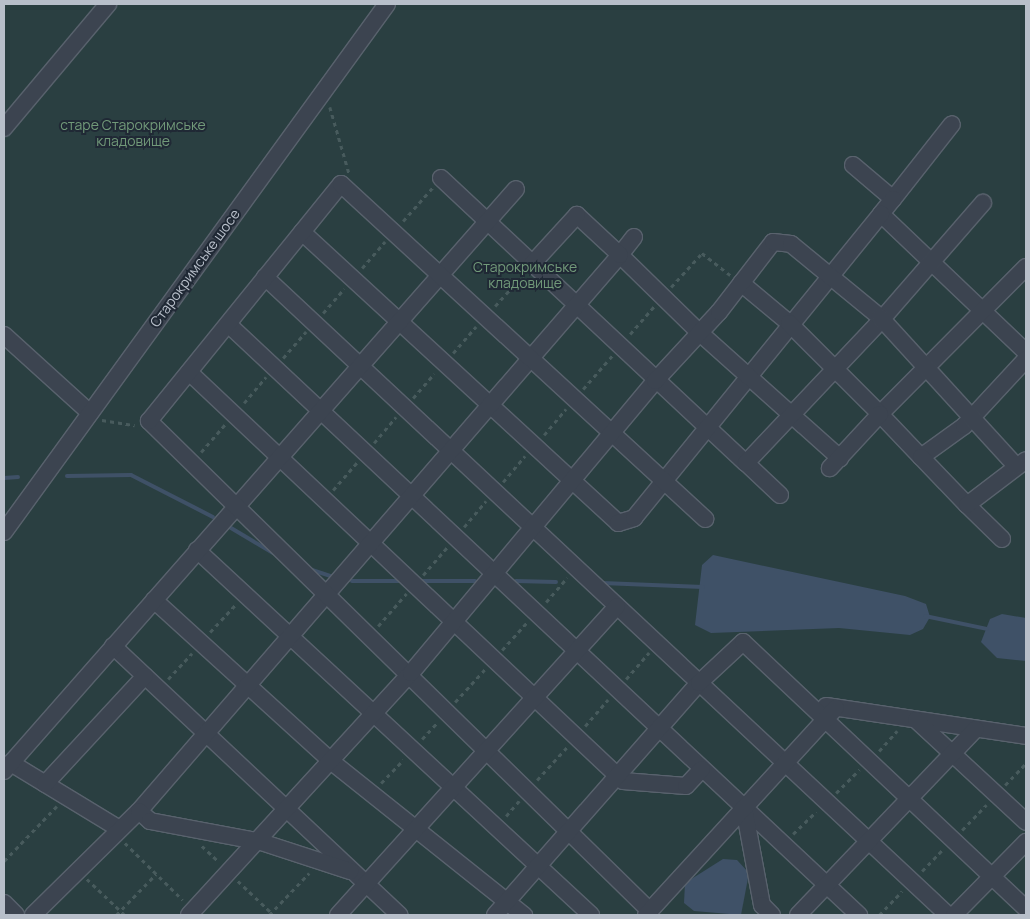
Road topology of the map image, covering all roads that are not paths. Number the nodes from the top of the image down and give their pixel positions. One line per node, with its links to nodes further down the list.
1 (108, 4): 4 (street)
2 (387, 4): 41 (street, Старокримське шосе)
3 (952, 124): 8 (street)
4 (4, 128)
5 (853, 165): 8 (street)
6 (441, 178): 11 (street)
7 (516, 189): 11 (street)
8 (893, 199): 10 (street)
9 (984, 203): 15 (street)
10 (881, 214): 15 (street); 18 (street)
11 (486, 222): 16 (street); 19 (street)
12 (302, 232): 19 (street); 20 (street); 24 (street)
13 (634, 237): 14 (street)
14 (620, 255): 16 (street); 22 (street); 28 (street)
15 (934, 261): 23 (street); 25 (street)
16 (532, 264): 22 (street)
17 (1026, 267): 23 (street)
18 (830, 272): 21 (street); 25 (street); 26 (street)
19 (440, 275): 24 (street); 31 (street)
20 (266, 277): 27 (street); 33 (street)
21 (741, 283): 26 (street); 28 (street)
22 (575, 305): 31 (street); 38 (street)
23 (982, 311): 30 (street); 35 (street)
24 (401, 319): 33 (street); 39 (street)
25 (882, 319): 34 (street); 35 (street)
26 (789, 323): 34 (street); 37 (street)
27 (228, 324): 36 (street); 40 (street)
28 (700, 333): 37 (street); 38 (street)
29 (4, 335): 41 (street)
30 (1026, 352)
31 (530, 358): 39 (street); 46 (street)
32 (1026, 359): 44 (street)
33 (360, 366): 40 (street); 47 (street)
34 (835, 368): 42 (street); 43 (street)
35 (928, 368): 43 (street); 44 (street)
36 (189, 372): 48 (street); 57 (street)
37 (749, 372): 42 (street); 45 (street)
38 (655, 381): 45 (street); 46 (street)
39 (490, 404): 47 (street); 52 (street)
40 (320, 411): 48 (street); 55 (street)
41 (90, 413): 60 (street, Старокримське шосе)
42 (794, 414): 43 (street); 50 (street)
43 (880, 414): 49 (street)
44 (973, 418): 49 (street); 51 (street)
45 (706, 424): 50 (street); 53 (street)
46 (611, 434): 52 (street); 53 (street)
47 (451, 450): 55 (street); 59 (street)
48 (279, 457): 57 (street); 62 (street)
49 (921, 457): 56 (street)
50 (746, 462): 54 (street)
51 (1021, 463): 56 (street)
52 (572, 480): 53 (street); 59 (street)
53 (662, 482): 58 (street)
54 (780, 495)
55 (412, 496): 62 (street); 64 (street)
56 (967, 505): 61 (street)
57 (236, 506): 63 (street); 65 (street)
58 (706, 519)
59 (532, 526): 64 (street); 67 (street)
60 (4, 532)
61 (1002, 539)
62 (371, 543): 65 (street); 68 (street)
63 (197, 550): 66 (street); 69 (street)
64 (494, 574): 68 (street); 71 (street)
65 (328, 594): 69 (street); 72 (street)
66 (154, 600): 70 (street); 75 (street)
67 (617, 606): 71 (street); 74 (street)
68 (454, 622): 72 (street); 76 (street)
69 (291, 637): 75 (street); 77 (street)
70 (113, 646): 73 (street); 88 (street)
71 (576, 651): 76 (street); 80 (street)
72 (411, 673): 77 (street); 84 (street)
73 (145, 676): 82 (street); 91 (street)
74 (699, 683): 78 (street); 80 (street); 87 (street)
75 (247, 686): 82 (street); 86 (street)
76 (534, 698): 84 (street); 90 (street)
77 (375, 714): 86 (street); 92 (street)
78 (830, 714): 79 (street); 87 (street); 93 (street)
79 (912, 719): 81 (street); 85 (street)
80 (660, 728): 89 (street); 90 (street)
81 (976, 728): 83 (street); 85 (street)
82 (205, 732): 95 (street); 96 (street)
83 (1026, 736)
84 (488, 749): 92 (street); 100 (street)
85 (953, 754): 93 (street); 97 (street)
86 (332, 762): 96 (street); 98 (street)
87 (785, 763): 94 (street); 101 (street)
88 (7, 767): 91 (street)
89 (702, 769): 90 (street); 94 (street)
90 (618, 776): 100 (street)
91 (45, 784): 99 (street)
92 (454, 786): 98 (street); 104 (street)
93 (909, 799): 101 (street); 105 (street)
94 (744, 808): 107 (street); 112 (street); 120 (street)
95 (139, 811): 99 (street); 102 (street)
96 (288, 811): 102 (street); 106 (street)
97 (1026, 822)
98 (416, 828): 106 (street); 108 (street)
99 (116, 830): 114 (street)
100 (570, 832): 104 (street); 112 (street)
101 (869, 841): 107 (street); 123 (street)
102 (261, 842): 106 (street); 111 (street)
103 (1026, 842): 105 (street)
104 (539, 866): 108 (street); 119 (street)
105 (992, 876): 110 (street); 124 (street)
106 (360, 878): 115 (street); 116 (street)
107 (827, 885): 121 (street); 122 (street)
108 (509, 901): 117 (street); 118 (street)
109 (4, 903): 113 (street)
110 (1026, 909)
111 (191, 913)
112 (648, 913)
113 (16, 915)
114 (33, 915)
115 (338, 915)
116 (399, 915)
117 (496, 915)
118 (524, 915)
119 (591, 915)
120 (772, 915)
121 (798, 915)
122 (859, 915)
123 (948, 915)
124 (954, 915)

